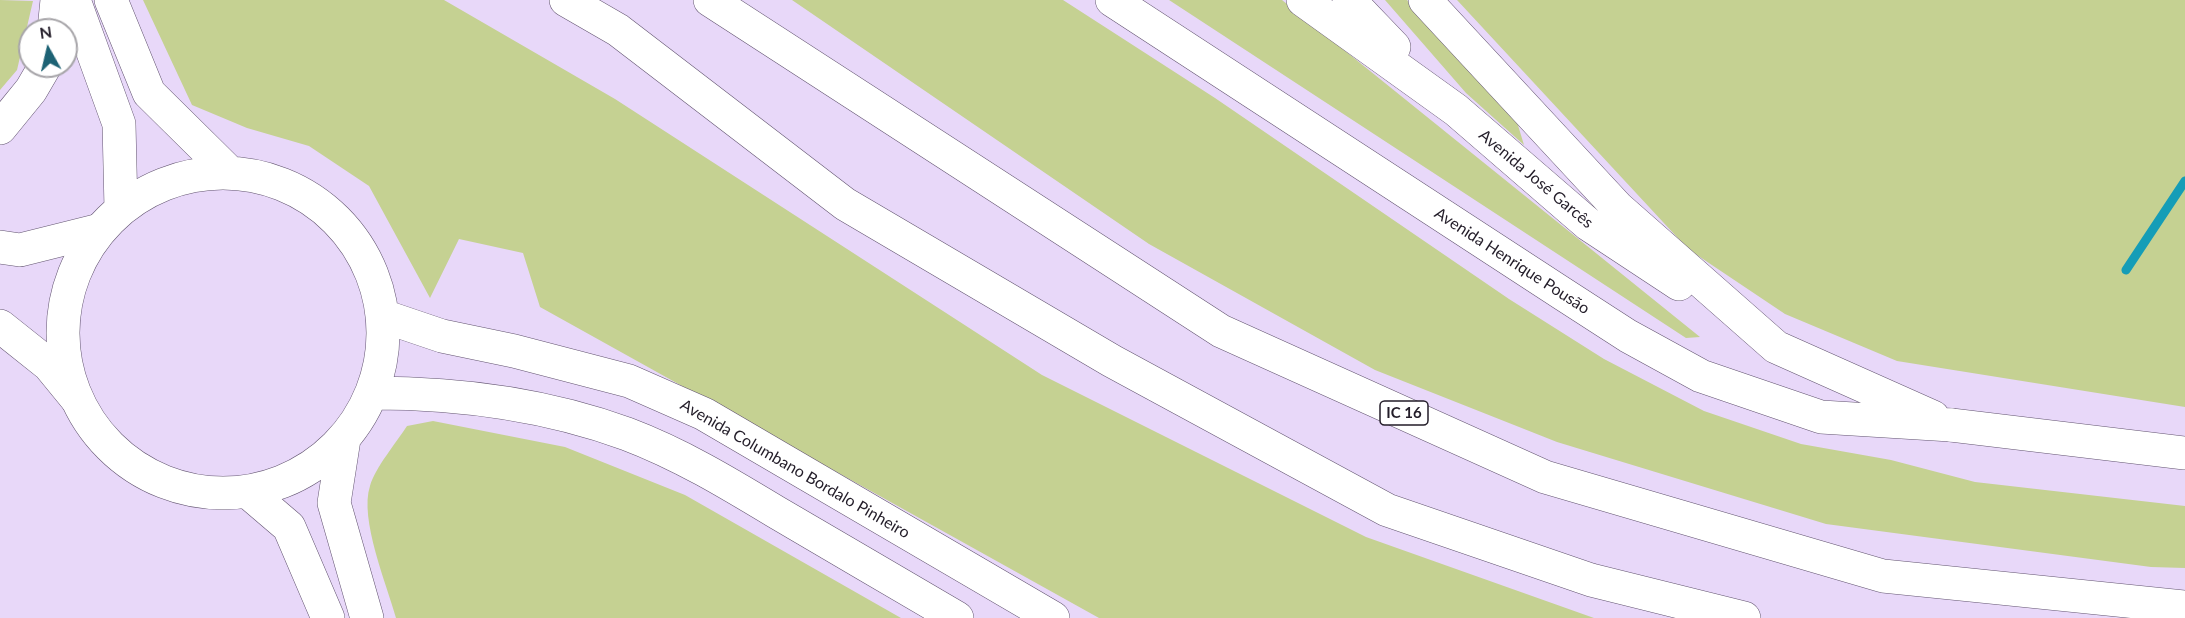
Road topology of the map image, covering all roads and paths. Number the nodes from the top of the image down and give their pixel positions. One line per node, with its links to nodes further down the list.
1 (57, 0): 10 (main road)
2 (74, 0): 15 (main road)
3 (111, 0): 14 (main road)
4 (566, 0): 31 (main road)
5 (710, 0): 26 (main road, IC 16)
6 (1112, 0): 22 (main road, Avenida Henrique Pousão)
7 (1303, 0): 12 (main road, Avenida José Garcês)
8 (1349, 0): 12 (main road)
9 (1425, 0): 19 (main road)
10 (55, 18)
11 (38, 78): 13 (main road)
12 (1456, 110): 19 (main road, Avenida José Garcês)
13 (0, 128)
14 (230, 173): 15 (main road); 17 (main road)
15 (110, 220): 16 (main road); 21 (main road)
16 (0, 247)
17 (383, 316): 20 (main road); 30 (main road, Avenida Columbano Bordalo Pinheiro)
18 (0, 326): 21 (main road)
19 (1776, 348): 22 (main road)
20 (373, 393): 23 (main road); 29 (main road)
21 (76, 398): 25 (main road)
22 (1951, 425): 24 (main road)
23 (344, 439): 25 (main road); 28 (main road)
24 (2185, 453)
25 (248, 492): 27 (main road)
26 (2185, 607)
27 (328, 618)
28 (367, 618)
29 (957, 618)
30 (1053, 618)
31 (1744, 618)

